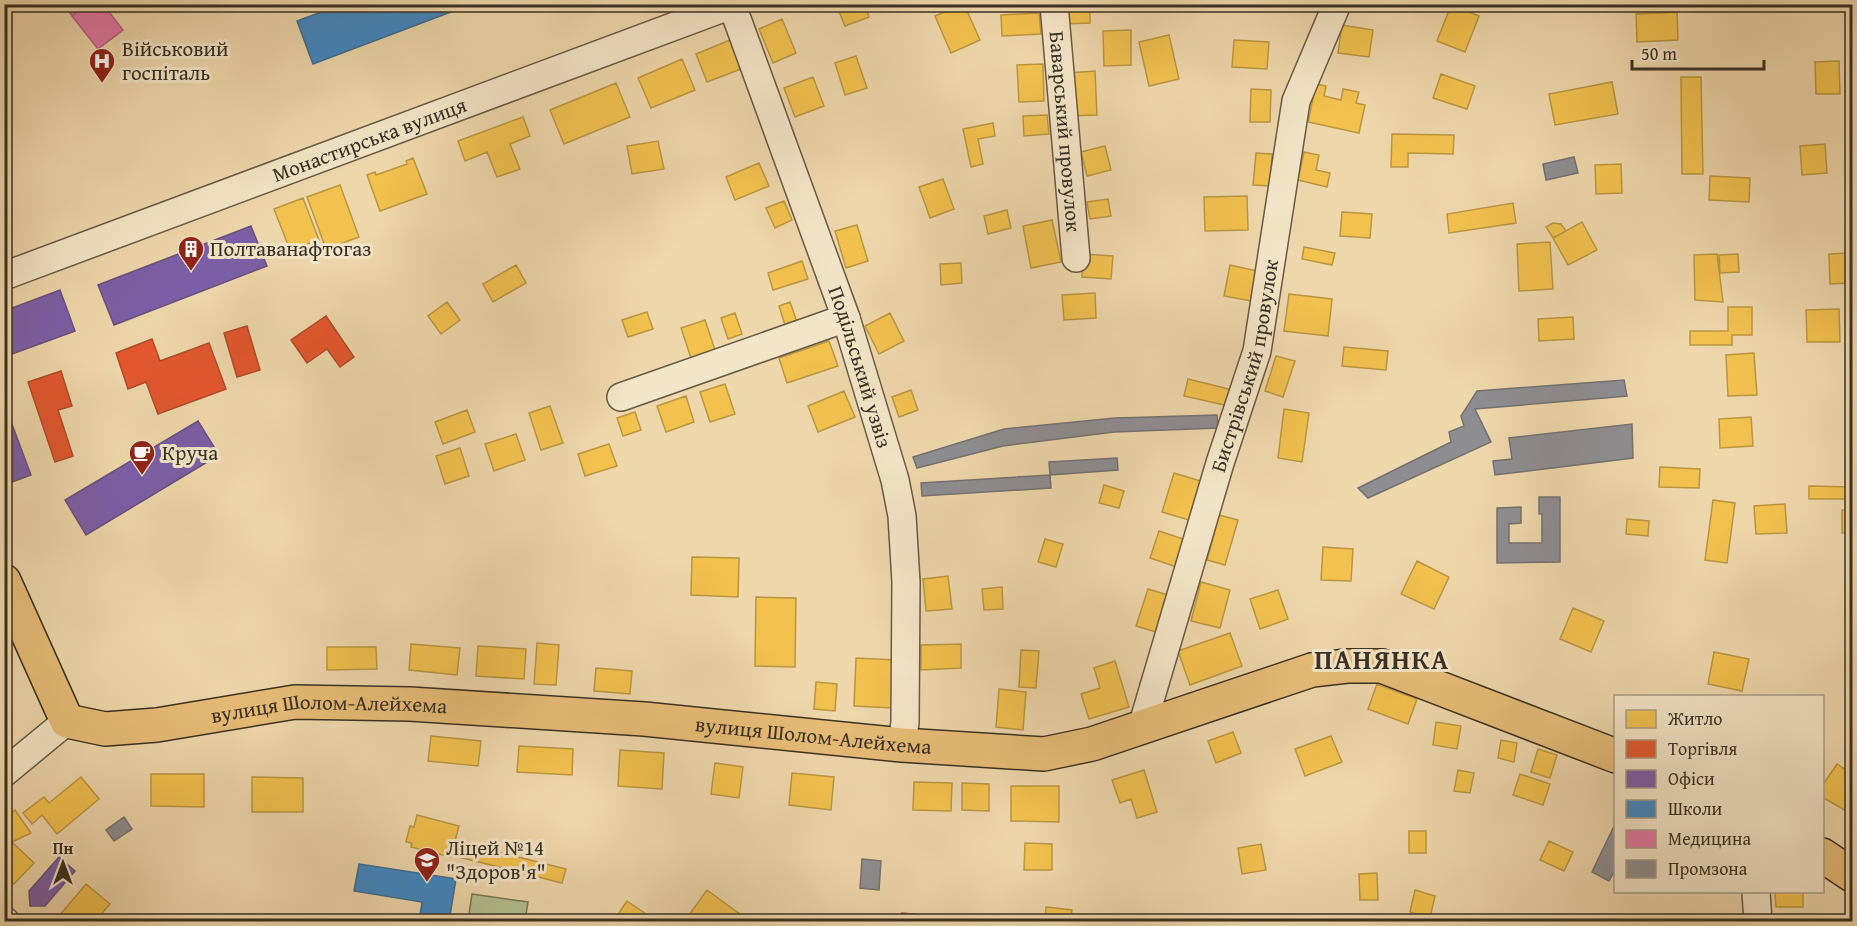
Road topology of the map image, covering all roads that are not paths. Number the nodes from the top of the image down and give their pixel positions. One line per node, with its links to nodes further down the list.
1 (1054, 4): 4 (street, Баварський провулок)
2 (1337, 4): 10 (street, Бистрівський провулок)
3 (728, 6): 5 (street, Монастирська вулиця); 6 (street, Подільський узвіз)
4 (1076, 258)
5 (4, 276)
6 (846, 318): 7 (street); 11 (street, Подільський узвіз)
7 (621, 397)
8 (4, 581): 9 (main road)
9 (67, 721): 11 (main road, вулиця Шолом-Алейхема); 13 (street)
10 (1142, 727): 11 (main road, вулиця Шолом-Алейхема); 12 (main road, вулиця Шолом-Алейхема)
11 (902, 745)
12 (1614, 755)
13 (4, 773)
14 (1824, 856): 15 (main road)
15 (1852, 875)
16 (1756, 893): 17 (street)
17 (1758, 921)

